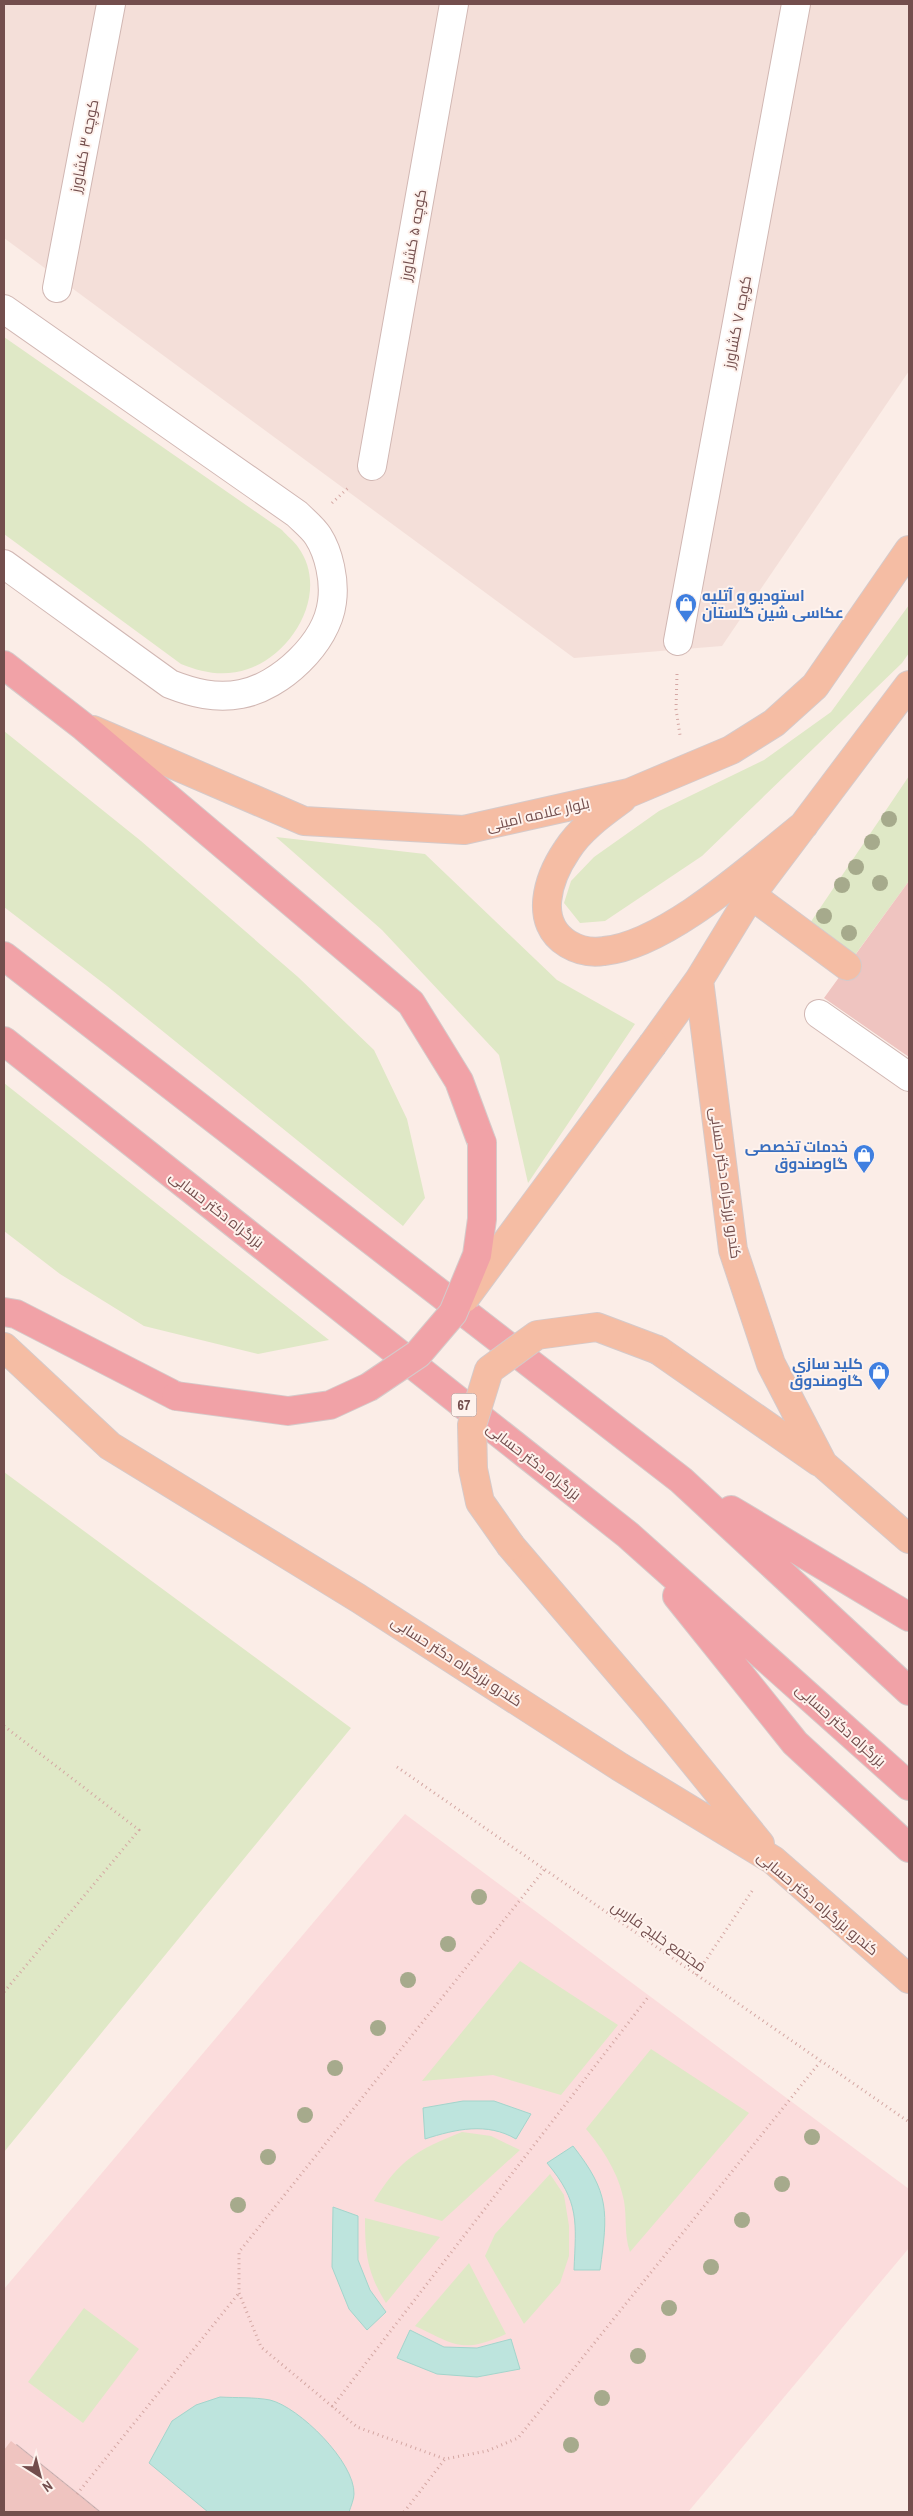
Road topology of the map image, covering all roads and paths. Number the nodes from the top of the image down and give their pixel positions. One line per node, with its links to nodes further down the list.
1 (111, 4): 4 (street, کوچه ۳ کشاورز)
2 (454, 4): 6 (street, کوچه ۵ کشاورز)
3 (796, 4): 10 (street, کوچه ۷ کشاورز)
4 (58, 288)
5 (4, 309): 7 (street)
6 (372, 466): 7 (path)
7 (308, 525): 9 (street)
8 (909, 550): 14 (main road, بلوار علامه امینی)
9 (4, 564)
10 (678, 641): 14 (path)
11 (4, 665): 13 (highway)
12 (909, 686): 16 (main road)
13 (84, 727): 15 (main road, بلوار علامه امینی); 25 (highway, bridge)
14 (684, 771): 15 (main road, بلوار علامه امینی)
15 (629, 793): 16 (main road)
16 (804, 825): 17 (main road)
17 (751, 895): 19 (main road); 20 (main road)
18 (4, 956): 28 (highway)
19 (847, 966)
20 (699, 980): 25 (main road, bridge); 27 (main road, کندرو بزرگراه دکتر حسابی)
21 (819, 1014): 23 (street)
22 (4, 1041): 29 (highway, بزرگراه دکتر حسابی / 67)
23 (909, 1077)
24 (4, 1312): 25 (highway, bridge)
25 (453, 1313)
26 (4, 1347): 37 (main road, کندرو بزرگراه دکتر حسابی)
27 (823, 1464): 30 (main road, کندرو بزرگراه دکتر حسابی); 37 (main road, bridge)
28 (681, 1480): 31 (highway); 32 (highway)
29 (628, 1535): 35 (highway, بزرگراه دکتر حسابی / 67); 36 (highway)
30 (909, 1539)
31 (909, 1617)
32 (909, 1691)
33 (4, 1726): 41 (path)
34 (397, 1767): 38 (path, مجتمع خلیج فارس)
35 (909, 1786)
36 (909, 1848)
37 (773, 1860): 39 (path); 40 (main road, کندرو بزرگراه دکتر حسابی)
38 (544, 1870): 39 (path, مجتمع خلیج فارس); 45 (path)
39 (696, 1975): 43 (path, مجتمع خلیج فارس)
40 (909, 1979)
41 (4, 1992)
42 (649, 1996): 46 (path)
43 (820, 2062): 44 (path, مجتمع خلیج فارس); 47 (path)
44 (909, 2122)
45 (239, 2293): 46 (path); 48 (path)
46 (332, 2407): 47 (path)
47 (445, 2459): 49 (path)
48 (77, 2494)
49 (404, 2512)

